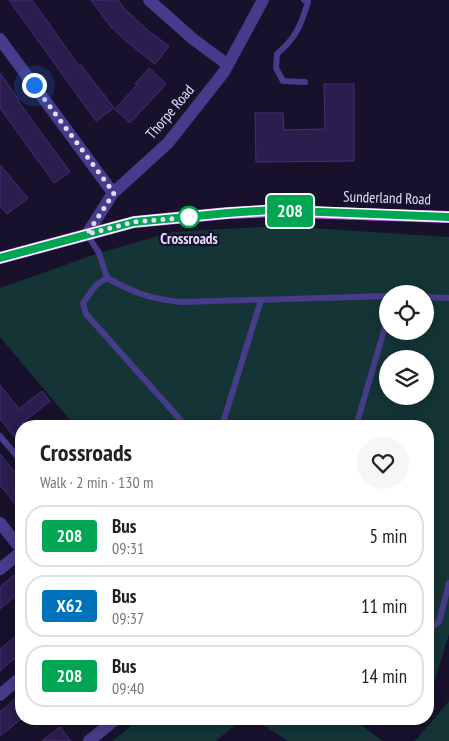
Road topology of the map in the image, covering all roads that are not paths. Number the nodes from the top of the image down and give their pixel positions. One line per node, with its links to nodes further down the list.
1 (149, 0): 5 (street)
2 (263, 0): 5 (street, Thorpe Road)
3 (304, 0): 6 (lane)
4 (0, 39): 7 (street)
5 (228, 65): 7 (street, Thorpe Road)
6 (305, 82)
7 (114, 193): 9 (street, Thorpe Road)
8 (449, 217): 9 (main road, Sunderland Road)
9 (87, 234): 10 (main road, Sunderland Road); 11 (lane)
10 (0, 258)
11 (107, 278): 15 (lane); 17 (lane)
12 (379, 296): 15 (lane)
13 (434, 297): 14 (lane)
14 (449, 298)
15 (261, 300): 18 (lane)
16 (381, 340): 19 (lane)
17 (181, 420)
18 (224, 420)
19 (358, 420)
20 (0, 436): 21 (lane)
21 (15, 454)
22 (0, 523): 23 (street)
23 (15, 543)
24 (15, 556): 25 (street)
25 (0, 569)
26 (449, 584): 27 (lane)
27 (434, 626)
28 (15, 682): 29 (street)
29 (0, 694)
30 (109, 725): 31 (street)
31 (89, 741)

